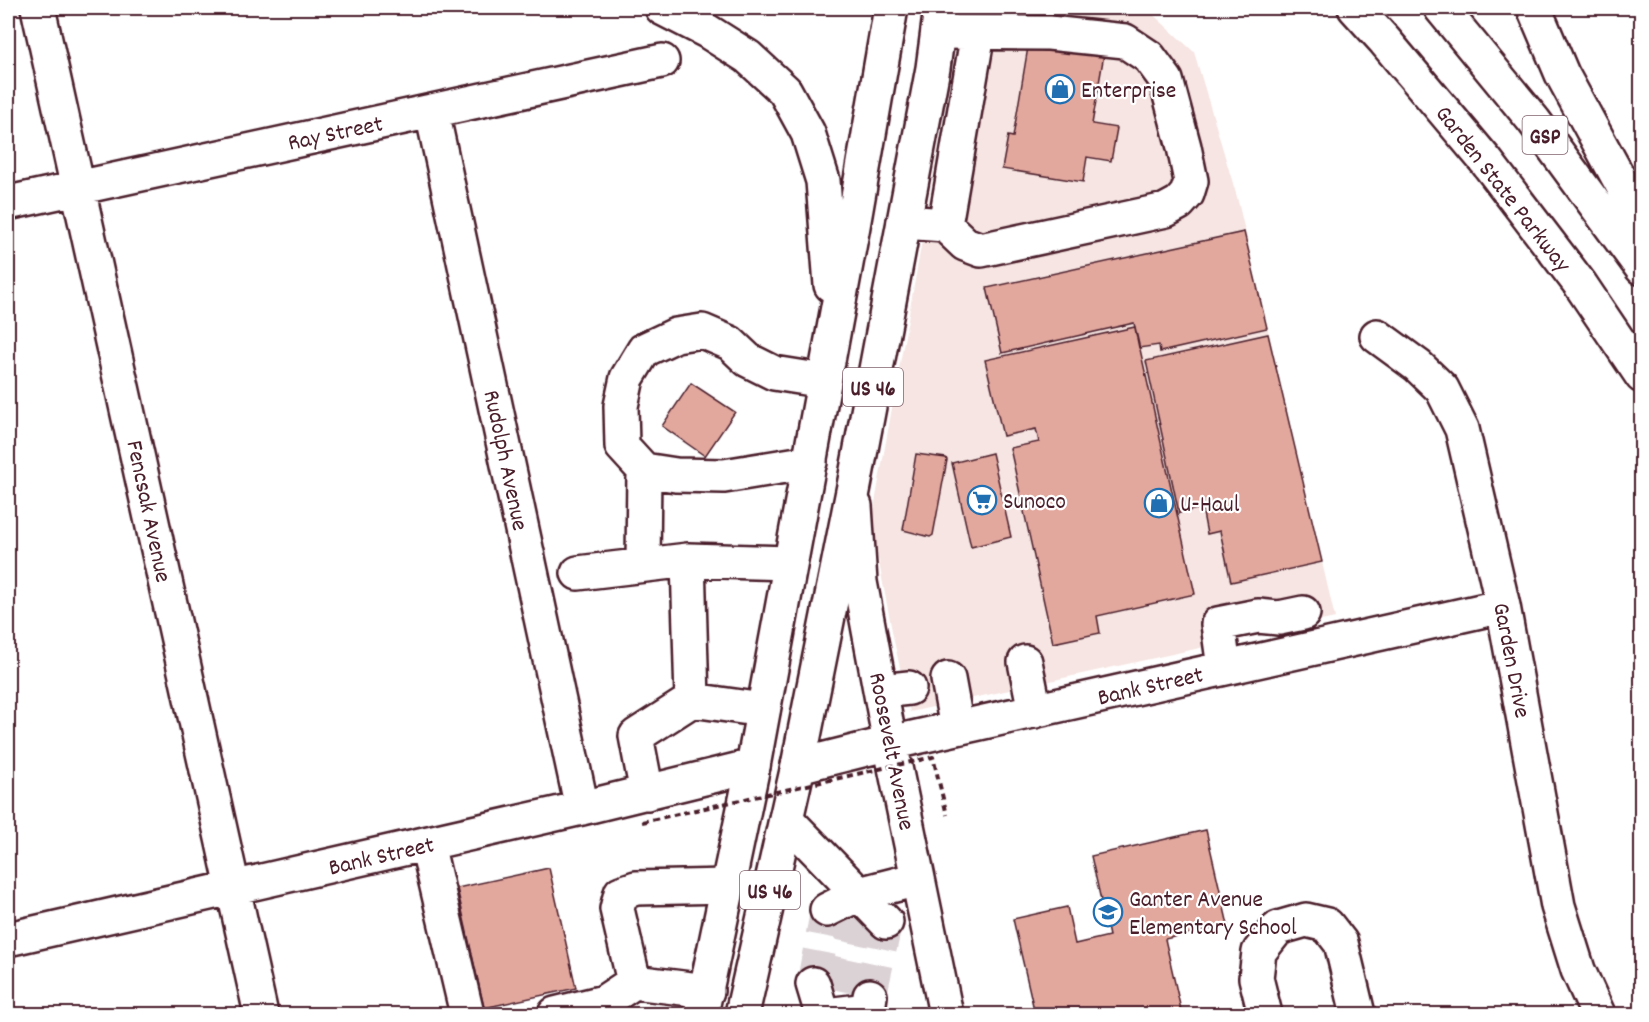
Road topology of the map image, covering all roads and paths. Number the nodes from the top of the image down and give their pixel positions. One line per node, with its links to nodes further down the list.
1 (38, 8): 11 (main road, Fencsak Avenue)
2 (662, 8): 17 (main road)
3 (891, 8): 17 (main road, US 46)
4 (1355, 8): 19 (main road, Garden State Parkway / GSP)
5 (1441, 8): 16 (main road, GSP)
6 (1534, 8): 13 (main road)
7 (939, 20): 8 (main road); 14 (main road, US 46)
8 (978, 33): 15 (main road); 15 (main road)
9 (662, 61): 10 (main road, Ray Street)
10 (432, 111): 11 (main road, Ray Street); 41 (main road, Rudolph Avenue)
11 (79, 188): 12 (main road, Ray Street); 47 (main road, Fencsak Avenue)
12 (8, 204)
13 (1641, 221)
14 (904, 222): 15 (main road); 23 (main road, US 46)
15 (945, 225)
16 (1641, 268)
17 (834, 329): 20 (main road, US 46)
18 (1377, 336): 28 (main road, Garden Drive)
19 (1641, 376)
20 (824, 381): 21 (main road, US 46); 22 (main road)
21 (810, 462): 22 (main road); 25 (main road, US 46)
22 (644, 470): 26 (main road)
23 (854, 486): 37 (main road, Roosevelt Avenue); 39 (main road, US 46)
24 (688, 560): 25 (main road); 26 (main road); 33 (main road)
25 (790, 563): 34 (main road, US 46)
26 (643, 565): 27 (main road)
27 (578, 573)
28 (1503, 606): 29 (main road, Bank Street); 58 (main road, Garden Drive)
29 (1288, 654): 31 (main road, Bank Street); 31 (main road)
30 (1025, 662): 35 (main road)
31 (1224, 668): 35 (main road, Bank Street)
32 (948, 679): 36 (main road)
33 (692, 700): 34 (main road); 40 (main road)
34 (763, 710): 38 (main road, US 46)
35 (1035, 711): 36 (main road, Bank Street)
36 (957, 728): 37 (main road, Bank Street)
37 (890, 743): 39 (main road, Bank Street); 45 (main road, Roosevelt Avenue)
38 (753, 766): 40 (main road, Bank Street); 46 (main road, US 46)
39 (798, 766): 43 (main road, US 46)
40 (644, 807): 41 (main road, Bank Street); 42 (path, bridge)
41 (582, 808): 44 (main road, Bank Street)
42 (947, 815)
43 (786, 819): 45 (main road); 54 (main road, US 46)
44 (428, 844): 47 (main road, Bank Street); 52 (main road)
45 (918, 879): 55 (main road, Roosevelt Avenue)
46 (728, 886): 49 (main road); 50 (main road, US 46)
47 (234, 888): 48 (main road, Bank Street); 51 (main road, Fencsak Avenue)
48 (8, 939)
49 (634, 982): 50 (main road); 53 (main road)
50 (704, 1003)
51 (261, 1014)
52 (467, 1014)
53 (555, 1014)
54 (741, 1014)
55 (946, 1014)
56 (1265, 1014): 57 (main road)
57 (1358, 1014)
58 (1598, 1014)

